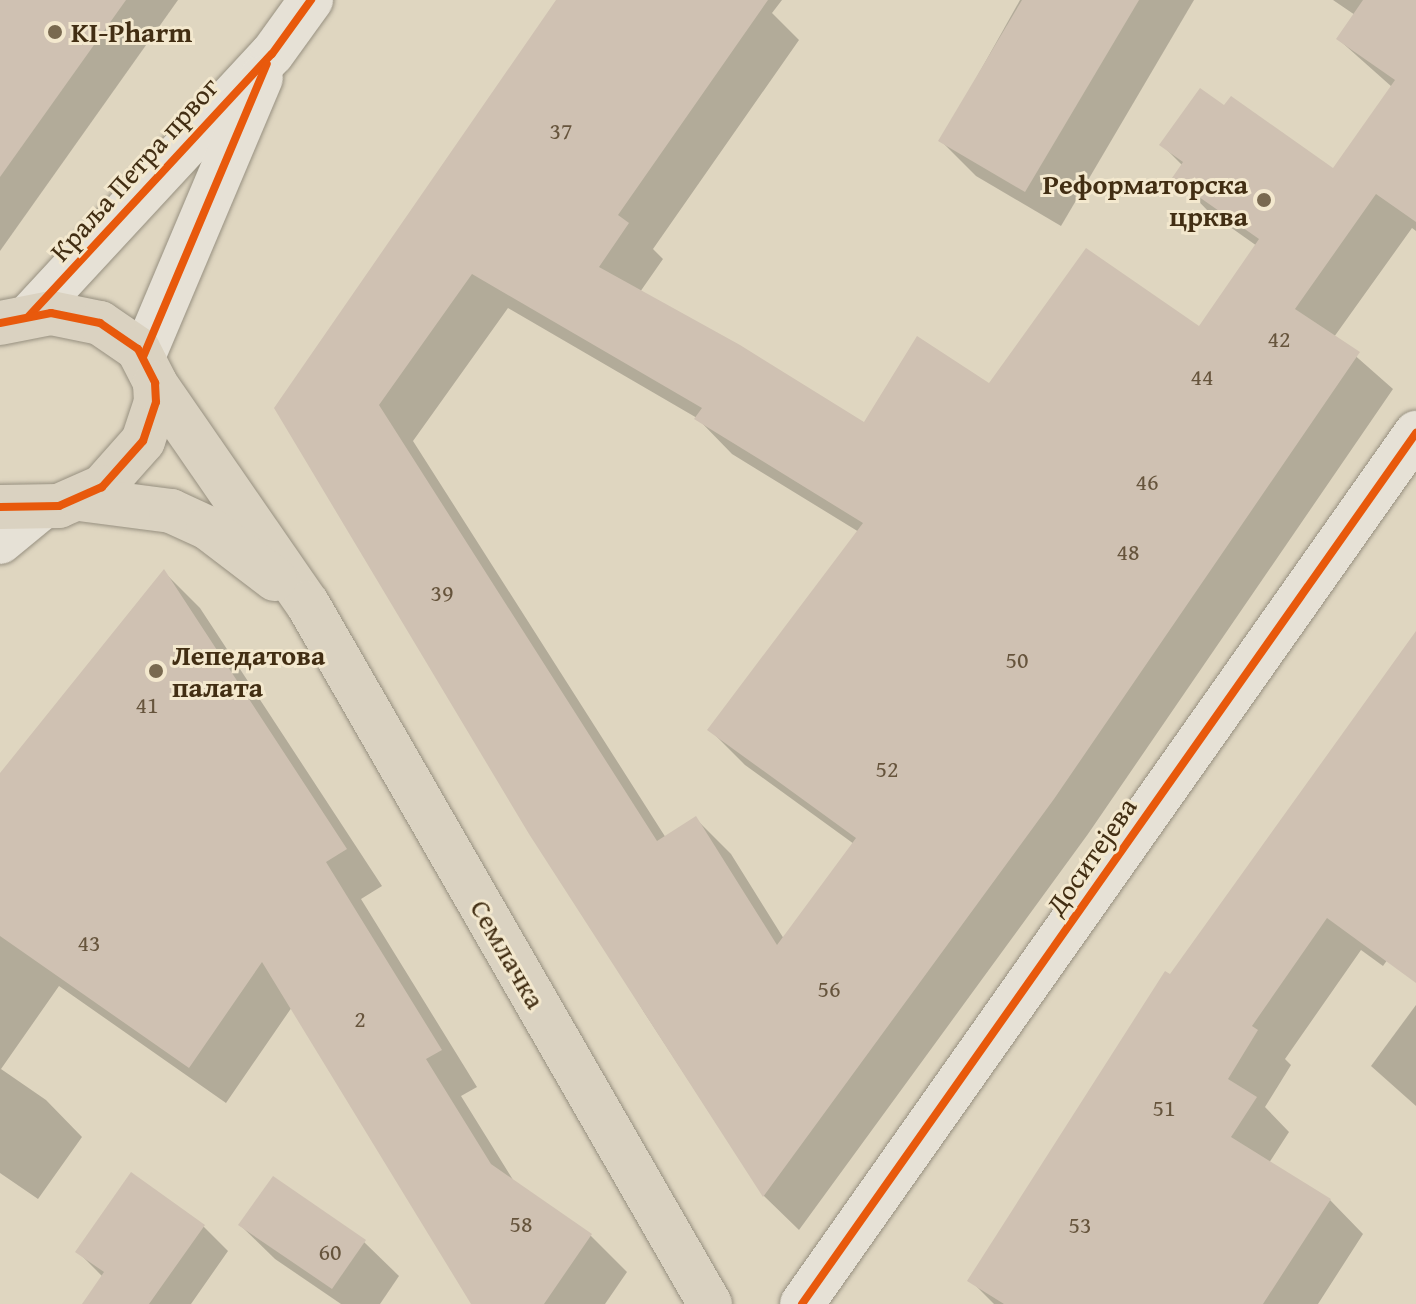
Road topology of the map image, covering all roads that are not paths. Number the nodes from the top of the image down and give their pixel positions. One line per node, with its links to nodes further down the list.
1 (311, 0): 2 (street, Краља Петра првог)
2 (272, 54): 3 (street, Краља Петра првог); 4 (street, Краља Петра првог)
3 (15, 320): 4 (main road, Семлачка)
4 (149, 370): 6 (main road); 8 (main road, Семлачка)
5 (1416, 433): 10 (street, Доситејева)
6 (39, 505): 7 (street); 8 (main road, Семлачка)
7 (0, 542)
8 (307, 603): 9 (main road, Семлачка)
9 (710, 1304)
10 (802, 1304)

